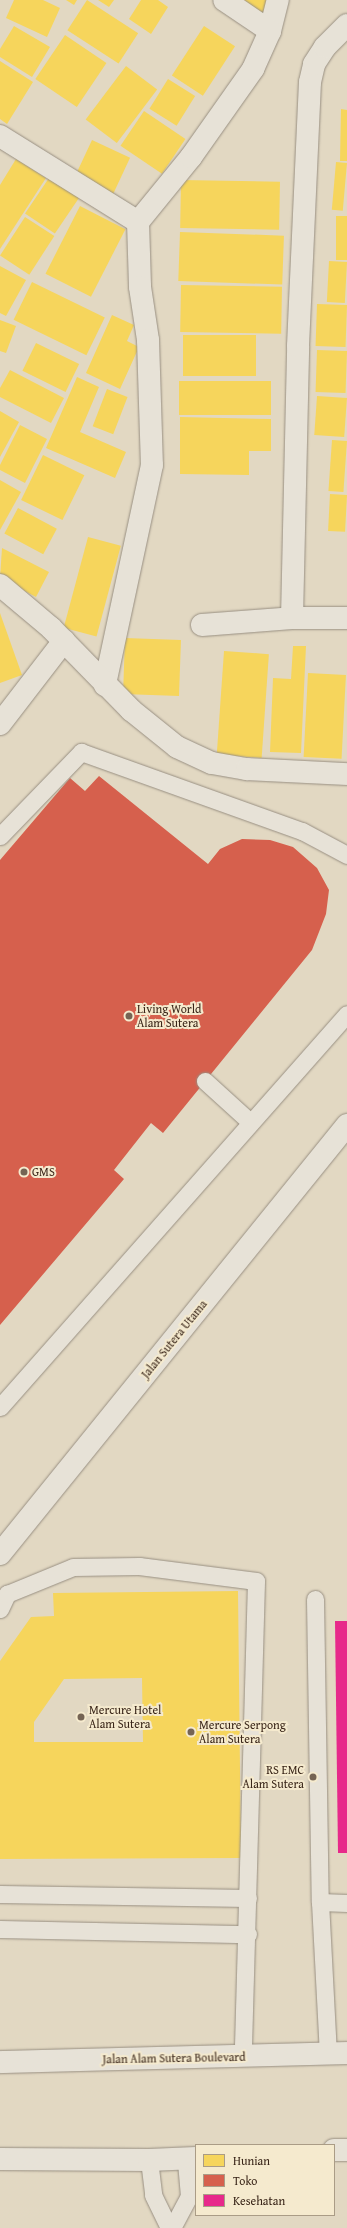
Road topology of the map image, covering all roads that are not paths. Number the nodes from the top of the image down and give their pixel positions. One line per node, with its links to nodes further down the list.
1 (224, 0): 4 (street)
2 (278, 0): 4 (street)
3 (347, 26): 8 (street)
4 (270, 31): 6 (street)
5 (0, 136): 6 (street)
6 (138, 222): 12 (street)
7 (0, 585): 11 (street)
8 (292, 618): 9 (street); 10 (street)
9 (347, 618)
10 (202, 625)
11 (64, 640): 12 (street); 13 (street)
12 (105, 685): 14 (street)
13 (0, 724)
14 (347, 774)
15 (0, 836): 16 (lane)
16 (347, 855)
17 (347, 1014): 19 (lane)
18 (205, 1081): 19 (lane)
19 (250, 1122): 21 (lane)
20 (347, 1125): 22 (street, Jalan Sutera Utama)
21 (0, 1407)
22 (0, 1554)
23 (314, 1599): 27 (lane)
24 (0, 1610): 26 (lane)
25 (0, 1894): 26 (lane)
26 (248, 1898): 30 (lane)
27 (320, 1902): 28 (lane); 31 (lane)
28 (347, 1904)
29 (0, 1930): 30 (lane)
30 (248, 1934): 32 (lane)
31 (338, 2054): 32 (street, Jalan Alam Sutera Boulevard)
32 (243, 2056): 33 (street, Jalan Alam Sutera Boulevard)
33 (0, 2062)
34 (335, 2150): 35 (street)
35 (347, 2150)
36 (191, 2158): 38 (street); 40 (lane)
37 (0, 2159): 38 (street)
38 (149, 2160): 39 (lane)
39 (169, 2228)
40 (172, 2228)

